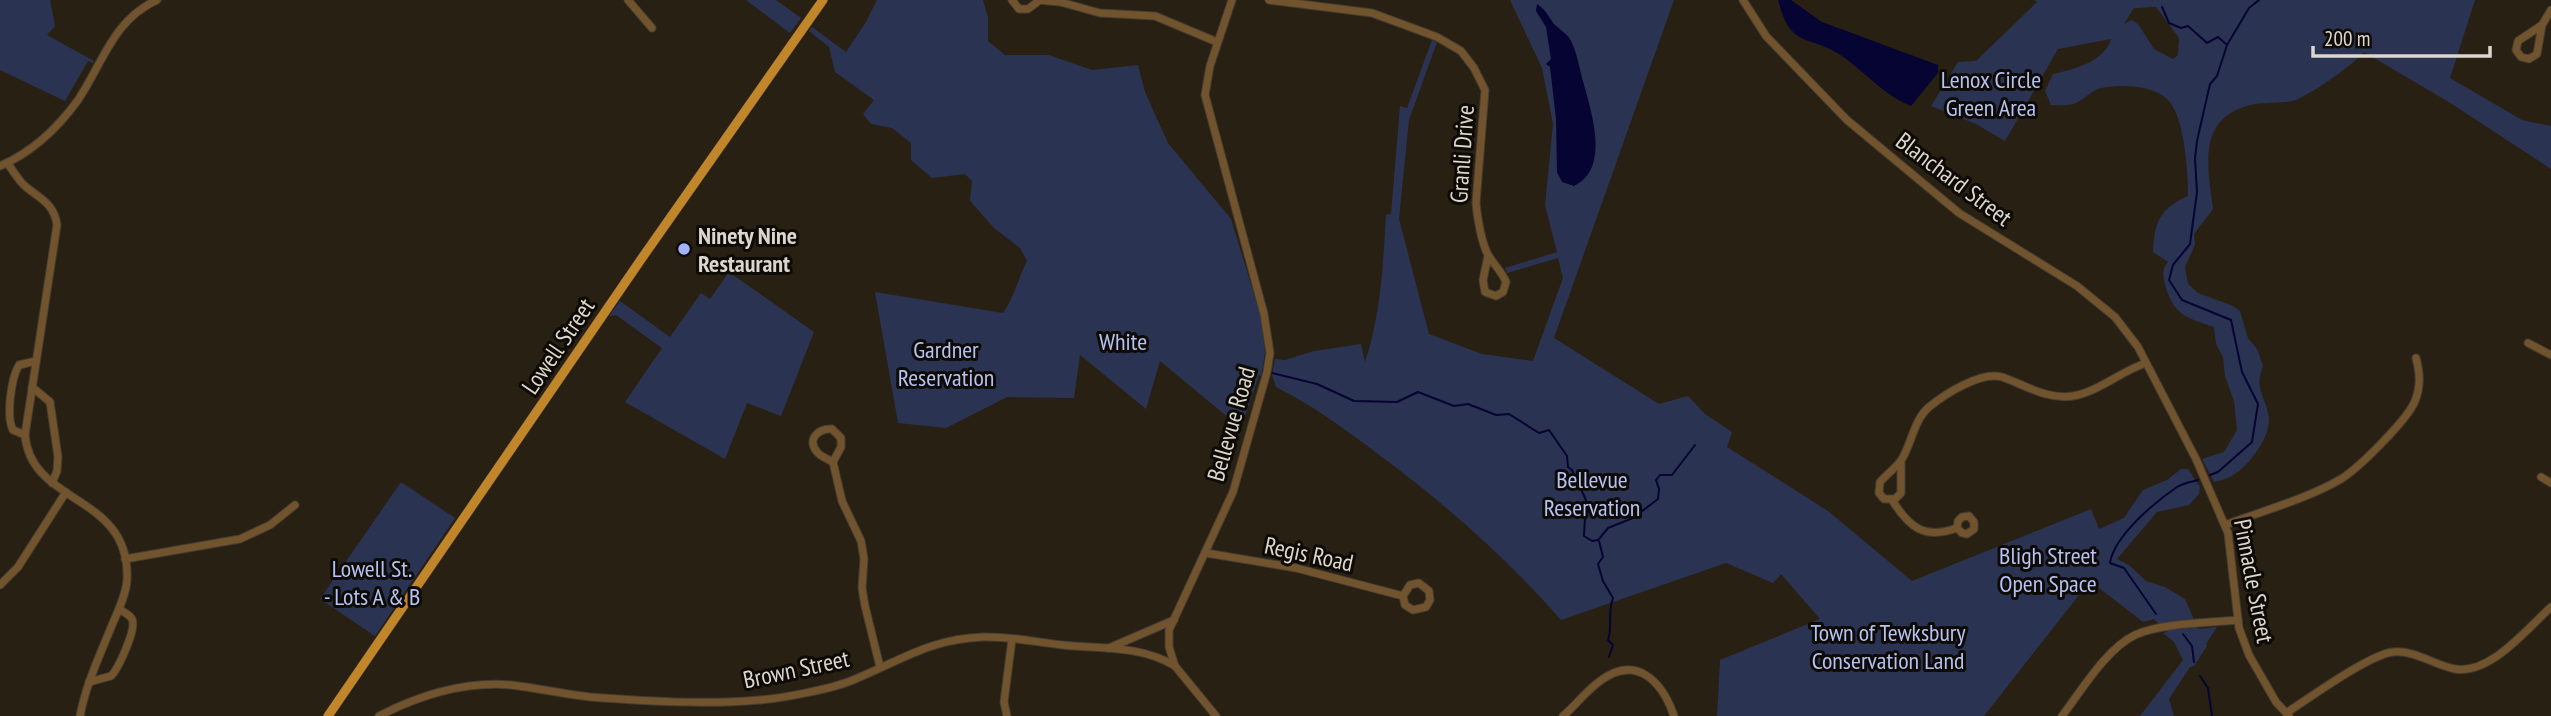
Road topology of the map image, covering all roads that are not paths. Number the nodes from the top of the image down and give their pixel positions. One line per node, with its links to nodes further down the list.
1 (157, 0): 13 (street)
2 (628, 0): 11 (street)
3 (823, 0): 48 (main road, Lowell Street)
4 (1012, 0): 5 (street)
5 (1040, 0): 12 (street)
6 (1231, 0): 12 (street, Bellevue Road)
7 (1269, 0): 14 (street, Granli Drive)
8 (1743, 0): 19 (street, Blanchard Street)
9 (2551, 10): 10 (street)
10 (2542, 25): 10 (street)
11 (652, 28)
12 (1217, 42): 33 (street, Bellevue Road)
13 (4, 164): 18 (street)
14 (1488, 257): 14 (street, Granli Drive)
15 (2528, 343): 16 (street)
16 (2551, 355)
17 (2416, 358): 31 (street)
18 (36, 361): 20 (street); 22 (street)
19 (2146, 363): 21 (street, Blanchard Street); 23 (street)
20 (32, 387): 22 (street); 26 (street)
21 (2171, 411): 31 (street, Pinnacle Street)
22 (25, 435): 26 (street)
23 (1902, 461): 29 (street); 29 (street)
24 (833, 462): 24 (street); 44 (street)
25 (2541, 477): 27 (street)
26 (52, 482): 28 (street)
27 (2551, 483)
28 (66, 492): 34 (street); 35 (street)
29 (1892, 500): 32 (street)
30 (295, 505): 34 (street)
31 (2225, 525): 40 (street, Pinnacle Street)
32 (1958, 528)
33 (1206, 553): 36 (street, Regis Road); 39 (street, Bellevue Road)
34 (125, 559): 38 (street)
35 (0, 584)
36 (1403, 596)
37 (2551, 607): 46 (street)
38 (119, 609): 45 (street); 45 (street)
39 (1174, 620): 42 (street); 43 (street, Bellevue Road)
40 (2238, 620): 46 (street, Pinnacle Street); 54 (street)
41 (1012, 639): 42 (street, Brown Street); 44 (street, Brown Street); 50 (street)
42 (1109, 648): 43 (street, Brown Street)
43 (1175, 666): 51 (street)
44 (880, 667): 49 (street, Brown Street)
45 (89, 681): 47 (street)
46 (2287, 714)
47 (80, 716)
48 (328, 716)
49 (379, 716)
50 (1007, 716)
51 (1216, 716)
52 (1563, 716): 53 (street)
53 (1674, 716)
54 (2062, 716)

